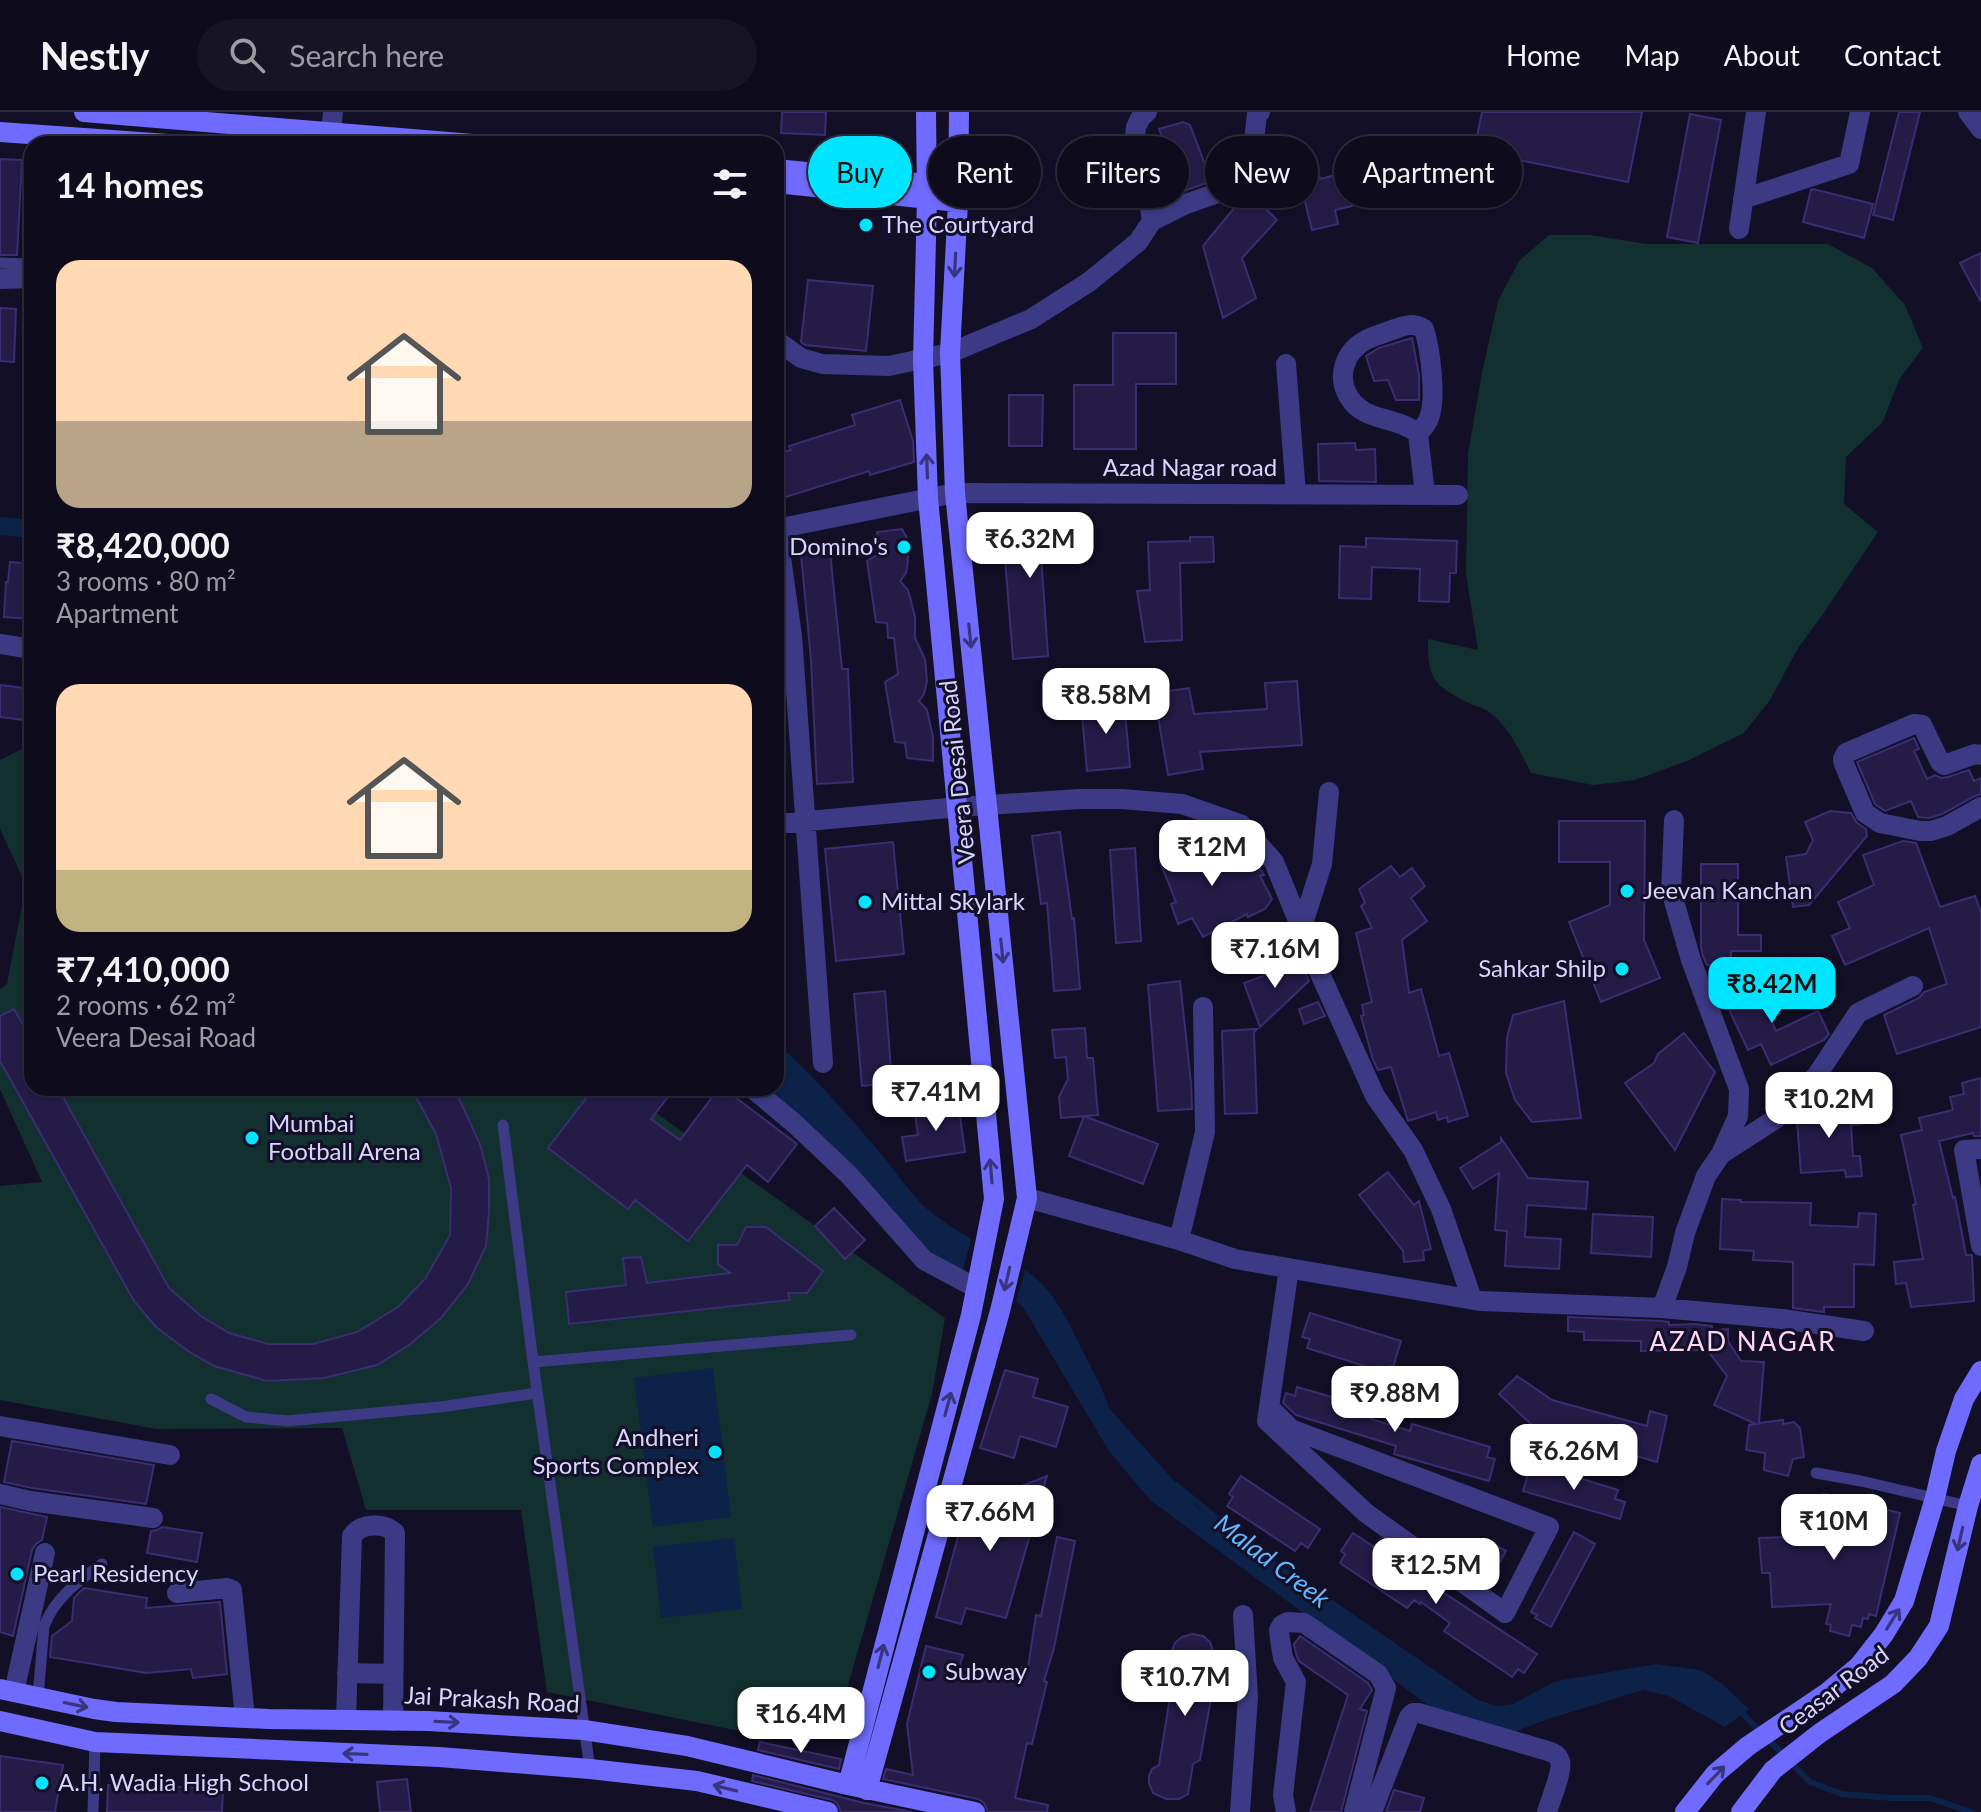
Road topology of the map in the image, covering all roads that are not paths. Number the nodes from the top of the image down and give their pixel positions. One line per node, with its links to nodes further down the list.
1 (84, 112): 9 (street)
2 (926, 112): 17 (street)
3 (959, 112): 13 (street, Veera Desai Road)
4 (1147, 112): 20 (street)
5 (1757, 112): 18 (street)
6 (1860, 112): 18 (street)
7 (1968, 112): 10 (street)
8 (1256, 113): 20 (street)
9 (332, 122): 12 (street)
10 (1981, 129)
11 (0, 132): 14 (street)
12 (422, 136)
13 (959, 136)
14 (24, 137)
15 (784, 170): 17 (street)
16 (784, 183): 17 (street)
17 (927, 191): 28 (street)
18 (1743, 199): 21 (street)
19 (957, 208): 27 (street, Veera Desai Road, one-way to 27)
20 (1152, 221): 27 (street)
21 (1739, 229)
22 (0, 263): 23 (lane)
23 (24, 264)
24 (24, 278): 25 (street)
25 (0, 279)
26 (784, 346): 28 (street)
27 (950, 353): 28 (street); 31 (street, Veera Desai Road)
28 (923, 360): 35 (street, one-way to 28)
29 (1286, 364): 32 (street)
30 (1418, 434): 30 (street); 33 (street)
31 (955, 493): 32 (street, Azad Nagar road); 35 (street, Azad Nagar road); 43 (street, Veera Desai Road, one-way to 43)
32 (1296, 494): 33 (street, Azad Nagar road)
33 (1425, 494): 34 (street, Azad Nagar road)
34 (1458, 495)
35 (928, 498): 36 (street, Azad Nagar road); 45 (street)
36 (784, 527)
37 (784, 582): 40 (street)
38 (0, 644): 39 (street)
39 (24, 648)
40 (786, 689): 47 (street)
41 (1981, 755): 44 (street)
42 (1329, 792): 49 (street)
43 (988, 806): 45 (street); 49 (street); 57 (street, Veera Desai Road, one-way to 57)
44 (1981, 807)
45 (957, 808): 47 (street); 61 (street, one-way to 45)
46 (1674, 820): 56 (street)
47 (805, 821): 48 (street); 52 (street)
48 (784, 823)
49 (1301, 930): 62 (street)
50 (1913, 986): 56 (street)
51 (1203, 1007): 58 (street)
52 (823, 1063)
53 (762, 1096): 61 (street)
54 (503, 1125): 66 (lane)
55 (1981, 1149): 59 (street)
56 (1721, 1154): 63 (street)
57 (1027, 1198): 58 (street); 96 (street, Veera Desai Road, one-way to 96)
58 (1179, 1240): 60 (street)
59 (1981, 1246)
60 (1289, 1268): 62 (street); 70 (street)
61 (978, 1282): 96 (street, one-way to 61)
62 (1472, 1299): 63 (street)
63 (1662, 1308): 64 (street)
64 (1864, 1331)
65 (851, 1335): 66 (lane)
66 (533, 1362): 68 (lane)
67 (1981, 1371): 76 (street, Ceasar Road)
68 (537, 1393): 69 (lane); 93 (lane)
69 (211, 1399)
70 (1269, 1407): 70 (street)
71 (0, 1426): 72 (street)
72 (170, 1455)
73 (1981, 1464): 77 (street, Ceasar Road)
74 (1816, 1473): 76 (lane)
75 (0, 1494): 78 (street)
76 (1935, 1498): 77 (lane); 86 (street, Ceasar Road, one-way to 76)
77 (1968, 1506): 88 (street, Ceasar Road, one-way to 88)
78 (153, 1518)
79 (45, 1553): 85 (street)
80 (102, 1564): 87 (lane)
81 (177, 1593): 89 (street)
82 (1243, 1615): 100 (street)
83 (347, 1673): 84 (street); 84 (street); 90 (street)
84 (393, 1674): 92 (street)
85 (7, 1690): 87 (street, Jai Prakash Road)
86 (1828, 1692): 88 (street); 105 (street, Ceasar Road, one-way to 86)
87 (38, 1697): 89 (street, Jai Prakash Road, one-way to 89)
88 (1848, 1715): 106 (street, Ceasar Road)
89 (245, 1718): 90 (street, Jai Prakash Road)
90 (346, 1720): 92 (street, Jai Prakash Road)
91 (0, 1721): 94 (street)
92 (393, 1721): 93 (street, Jai Prakash Road, one-way to 93)
93 (584, 1730): 95 (lane); 96 (street, Jai Prakash Road)
94 (95, 1742): 95 (street, one-way to 94); 97 (lane)
95 (590, 1769): 98 (street, one-way to 95)
96 (858, 1788): 99 (street, Jai Prakash Road)
97 (93, 1812)
98 (828, 1812)
99 (974, 1812)
100 (1240, 1812)
101 (1286, 1812): 102 (street)
102 (1354, 1812)
103 (1372, 1812): 104 (street)
104 (1547, 1812)
105 (1685, 1812)
106 (1741, 1812)

